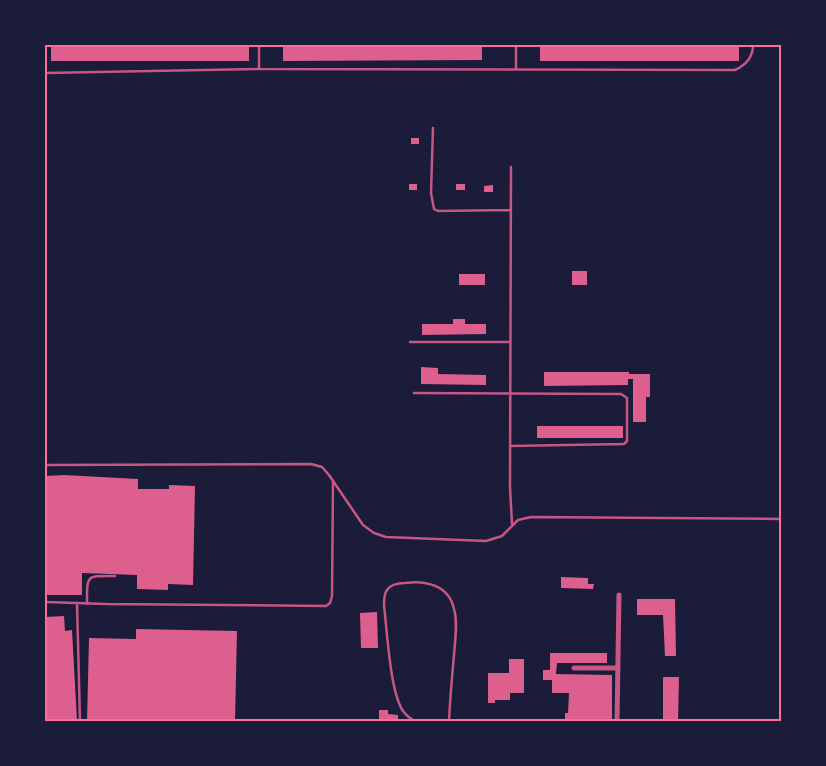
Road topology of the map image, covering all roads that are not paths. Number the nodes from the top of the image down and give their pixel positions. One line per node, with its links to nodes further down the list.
1 (259, 45): 4 (lane)
2 (516, 45): 5 (lane)
3 (753, 45): 5 (lane)
4 (259, 69): 5 (lane); 6 (lane)
5 (516, 69)
6 (45, 73)
7 (433, 128): 9 (lane)
8 (511, 167): 9 (lane)
9 (510, 210): 11 (lane)
10 (410, 342): 11 (lane)
11 (510, 342): 13 (lane)
12 (414, 393): 13 (lane)
13 (510, 393): 14 (lane); 14 (lane)
14 (510, 446): 18 (lane)
15 (45, 466): 16 (lane)
16 (333, 481): 18 (lane); 23 (lane)
17 (781, 518): 18 (lane)
18 (512, 524)
19 (115, 576): 23 (lane)
20 (619, 595): 25 (street)
21 (45, 602): 22 (lane)
22 (77, 604): 23 (lane); 26 (lane)
23 (87, 604)
24 (574, 668): 25 (street)
25 (618, 668): 29 (street)
26 (80, 721)
27 (415, 721): 28 (lane)
28 (448, 721)
29 (618, 721)

